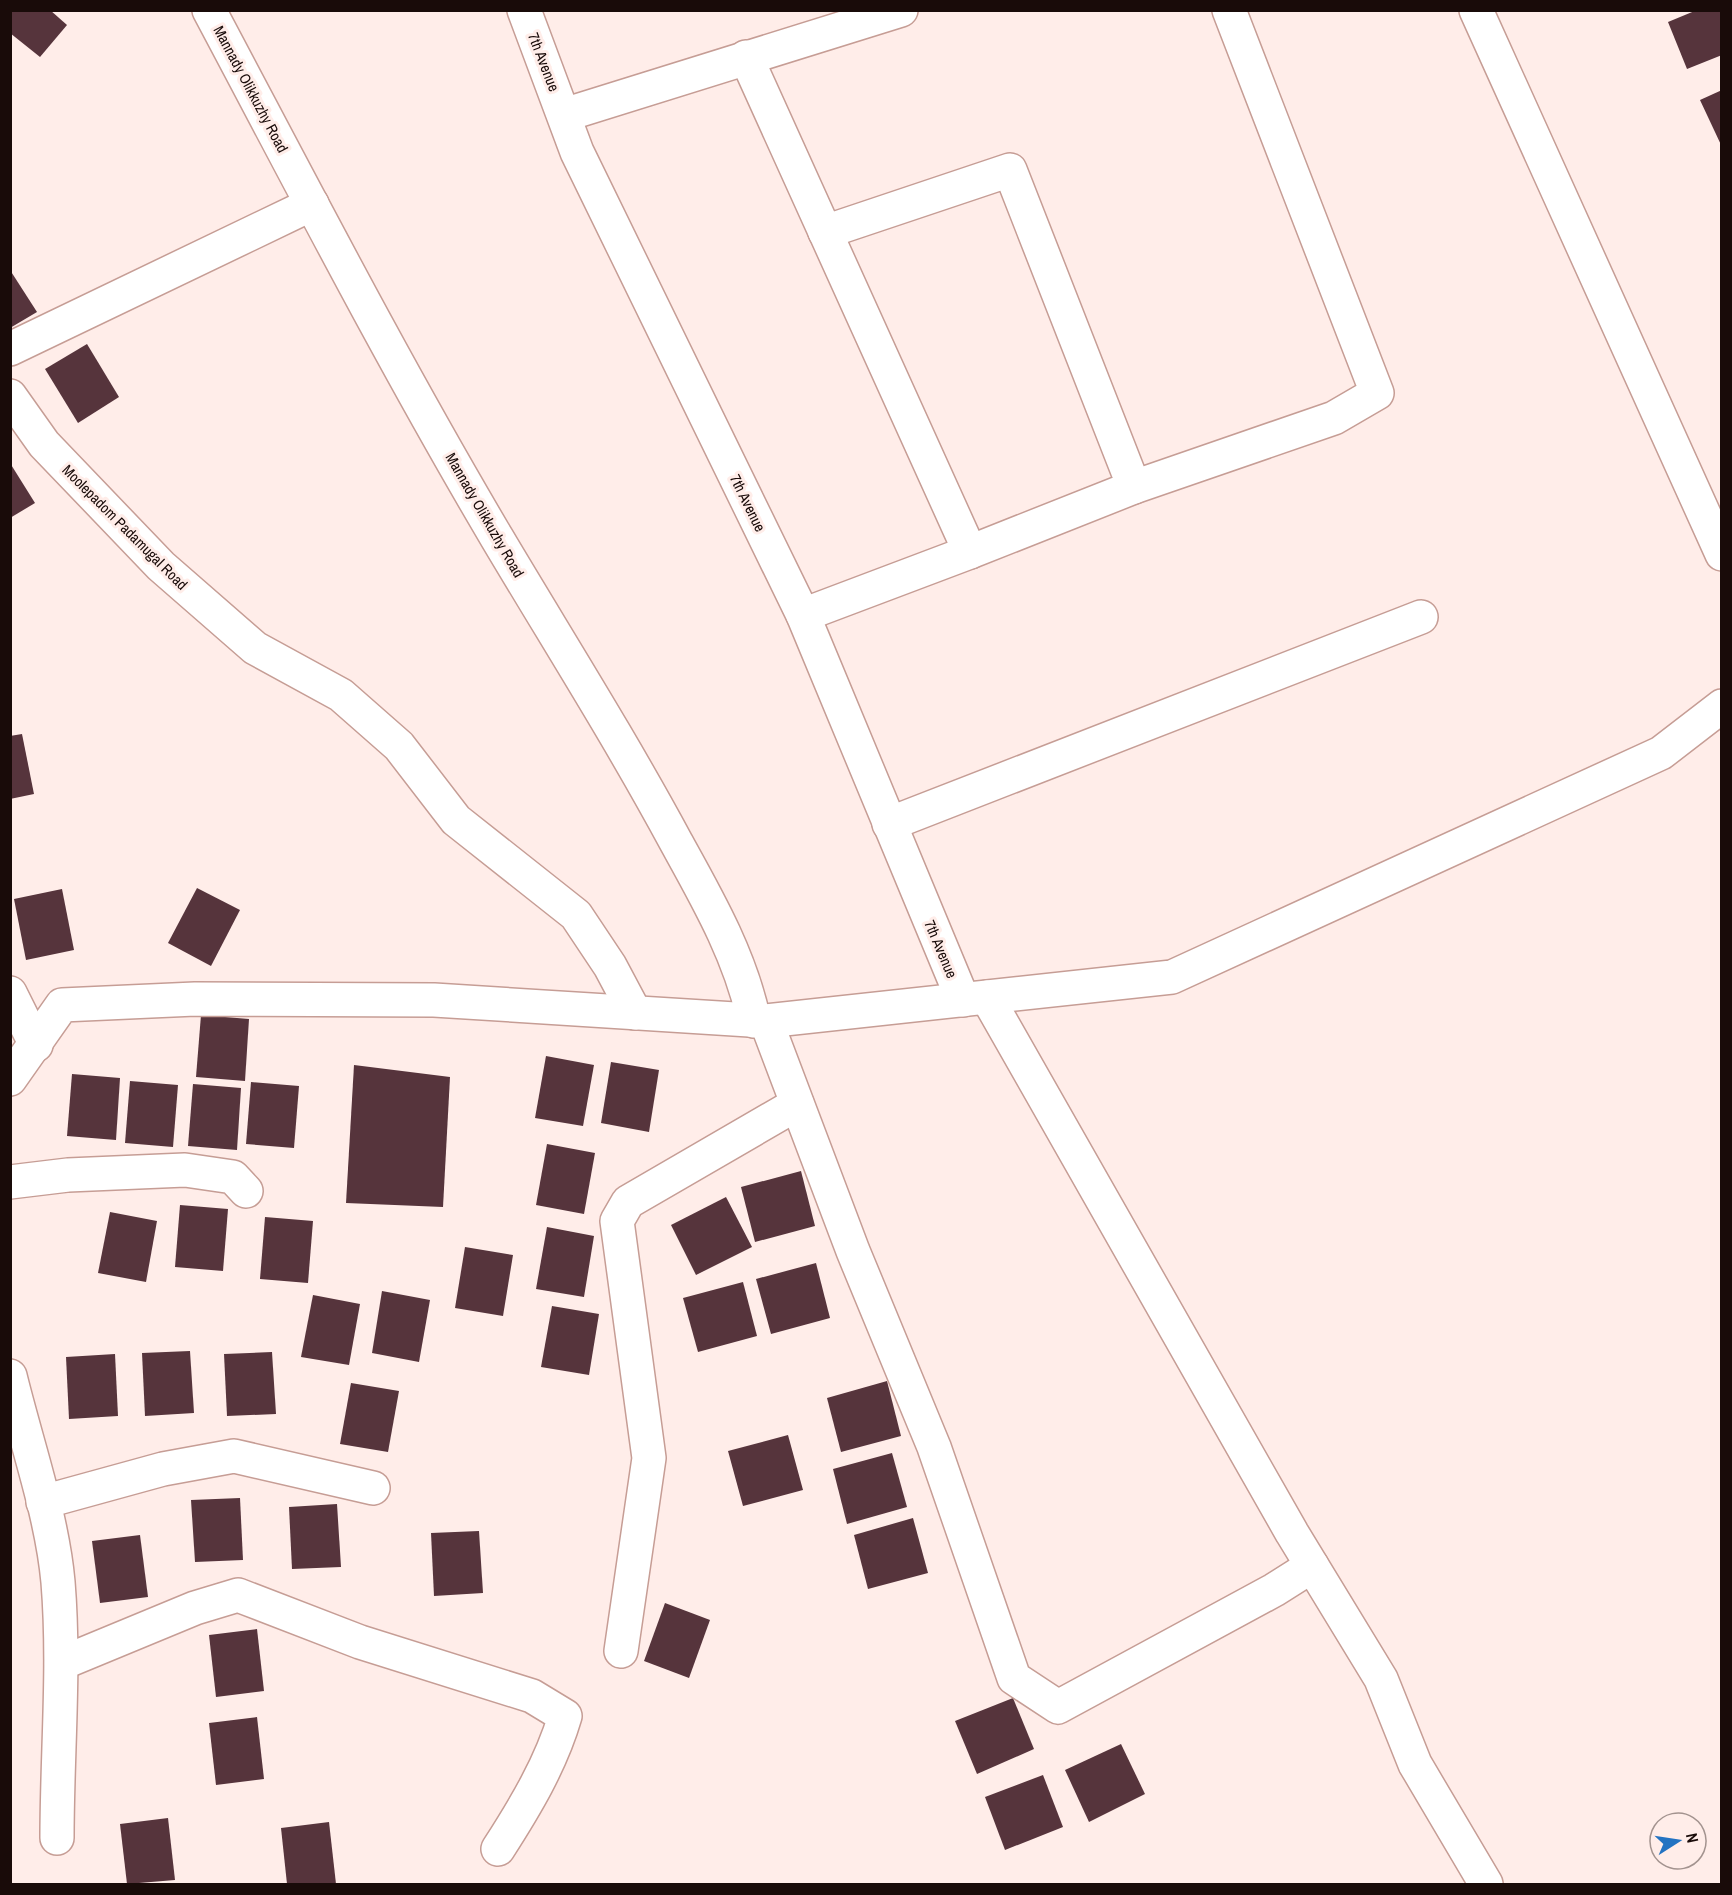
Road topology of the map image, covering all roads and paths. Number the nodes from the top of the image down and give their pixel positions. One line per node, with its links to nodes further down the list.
1 (209, 10): 8 (street, Mannady Olikkuzhy Road)
2 (524, 10): 7 (street, 7th Avenue)
3 (901, 10): 6 (street)
4 (1229, 10): 12 (street)
5 (1476, 10): 14 (street)
6 (746, 57): 7 (street); 9 (street)
7 (564, 115): 15 (street, 7th Avenue)
8 (312, 204): 10 (street); 22 (street, Mannady Olikkuzhy Road)
9 (825, 232): 12 (street); 13 (street)
10 (10, 349)
11 (10, 396): 21 (street, Moolepadom Padamugal Road)
12 (1134, 487): 13 (street)
13 (970, 552): 15 (street)
14 (1722, 554)
15 (802, 615): 18 (street, 7th Avenue)
16 (1421, 616): 18 (street)
17 (1722, 706): 20 (street)
18 (889, 824): 20 (street, 7th Avenue)
19 (10, 993): 23 (street)
20 (975, 998): 22 (street); 31 (street, 7th Avenue)
21 (635, 1013): 22 (street); 23 (street)
22 (760, 1021): 25 (street, Mannady Olikkuzhy Road)
23 (36, 1045): 24 (street)
24 (10, 1079)
25 (797, 1104): 31 (street, Mannady Olikkuzhy Road); 32 (street)
26 (10, 1182): 27 (street)
27 (246, 1191)
28 (10, 1376): 30 (street)
29 (373, 1488): 30 (street)
30 (43, 1502): 33 (street)
31 (1312, 1566): 36 (street, 7th Avenue)
32 (621, 1651)
33 (62, 1664): 34 (street); 35 (street)
34 (57, 1838)
35 (498, 1849)
36 (1486, 1884)

